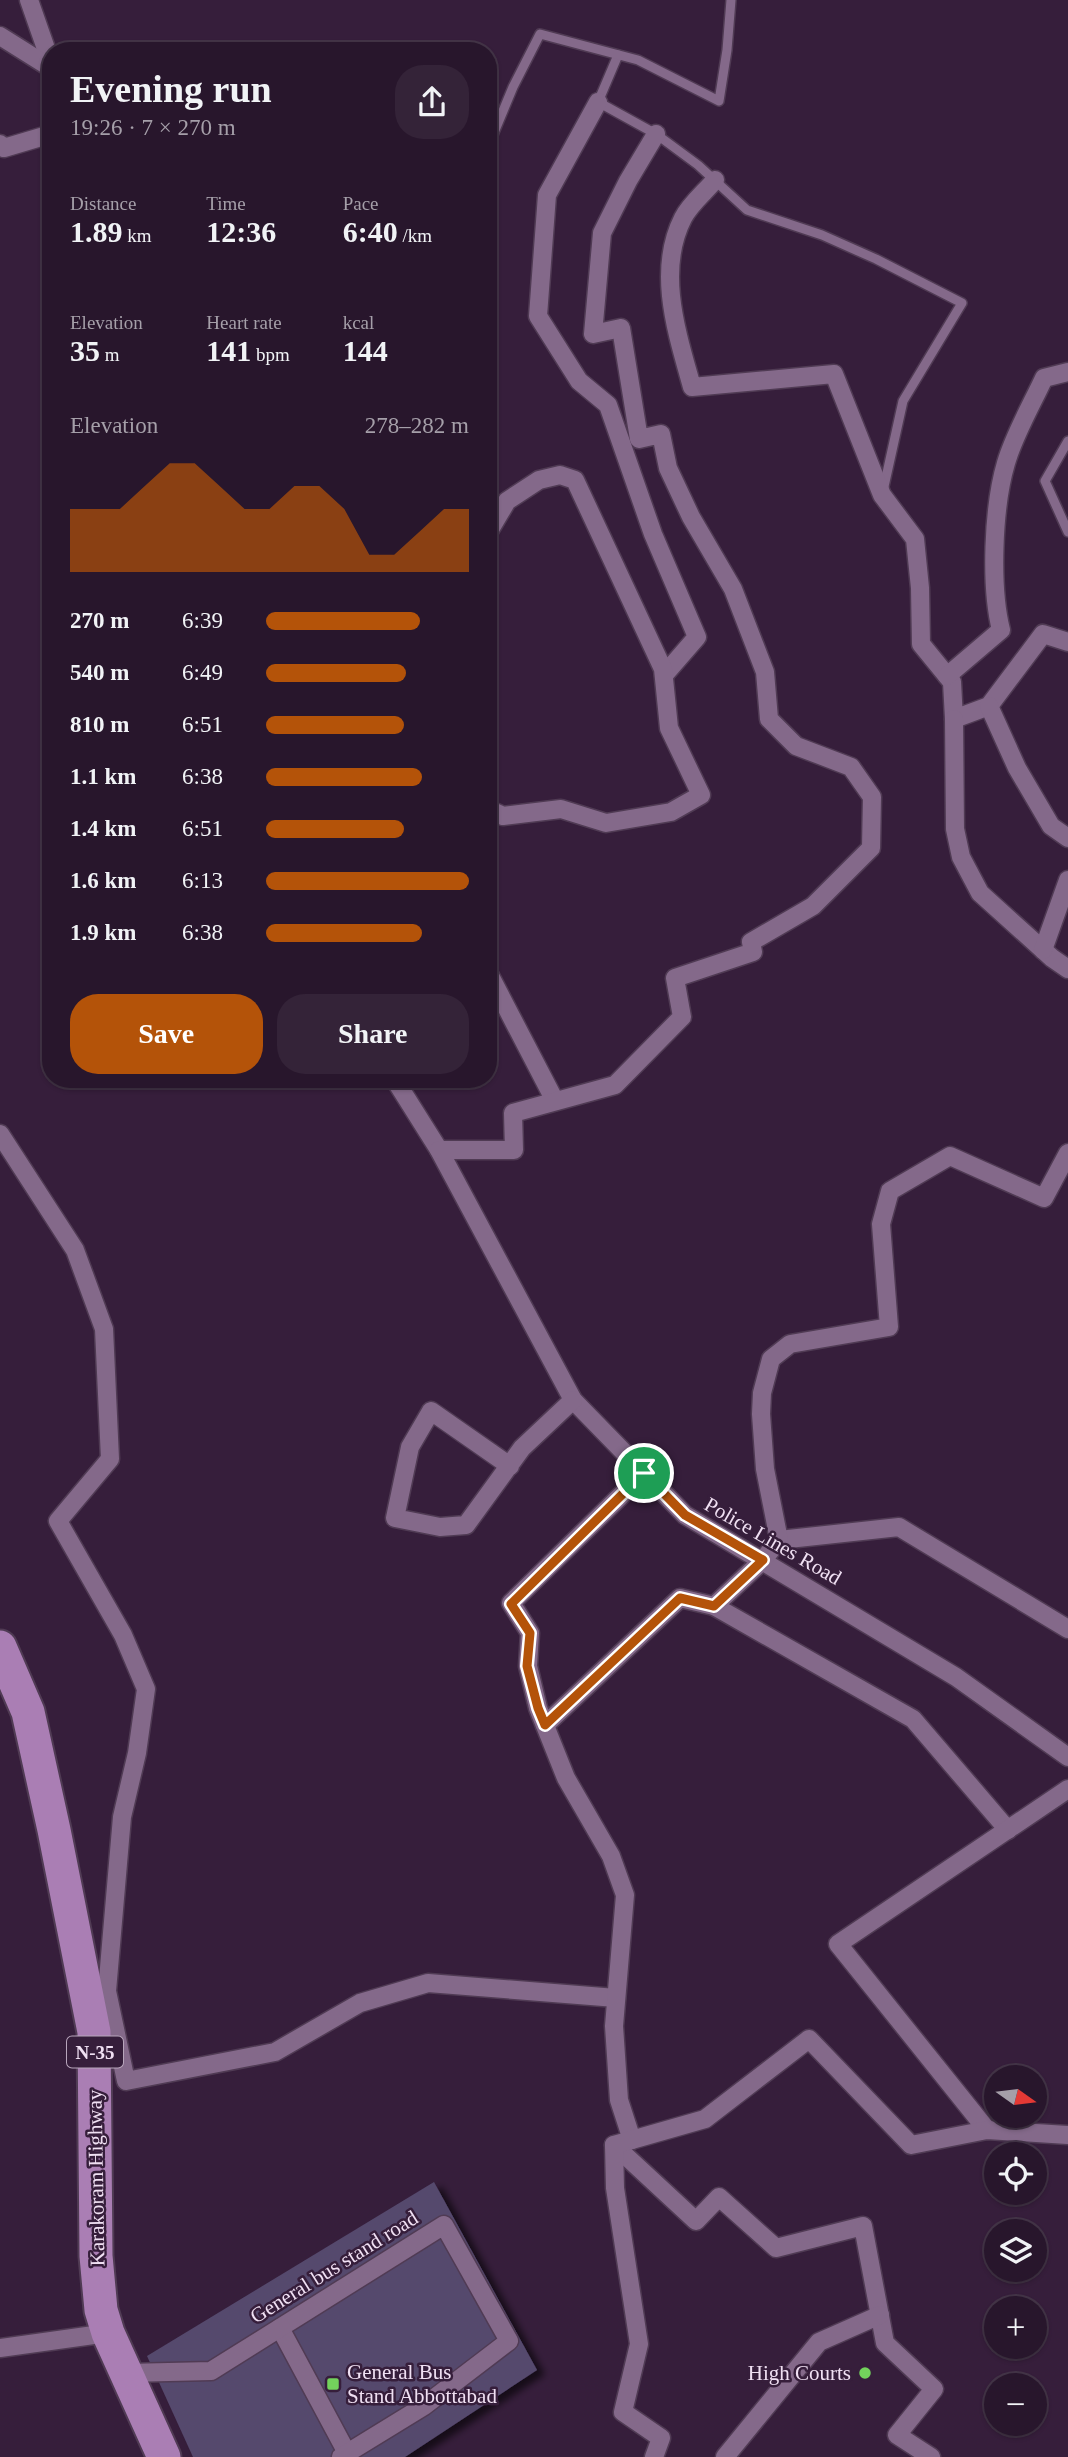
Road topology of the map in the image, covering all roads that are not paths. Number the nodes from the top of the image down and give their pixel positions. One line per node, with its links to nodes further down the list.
1 (29, 0): 4 (street)
2 (732, 0): 5 (lane)
3 (0, 36): 6 (street)
4 (43, 42)
5 (618, 54): 7 (lane); 8 (lane)
6 (42, 61)
7 (598, 102): 9 (lane); 19 (street)
8 (497, 125)
9 (656, 134): 12 (lane); 30 (street)
10 (42, 137): 11 (street)
11 (0, 144)
12 (715, 180): 15 (lane); 15 (street)
13 (1068, 372): 20 (street)
14 (1068, 441): 17 (lane)
15 (882, 495): 20 (street)
16 (497, 518): 19 (street)
17 (1068, 532)
18 (1068, 642): 21 (street)
19 (664, 675): 23 (street)
20 (947, 676): 22 (street)
21 (989, 706): 22 (street); 24 (street)
22 (954, 719): 26 (street)
23 (497, 813)
24 (1068, 838)
25 (1068, 880): 26 (street)
26 (1043, 950): 27 (street)
27 (1068, 968)
28 (497, 989): 30 (street)
29 (400, 1088): 32 (street, Police Lines Road)
30 (555, 1101): 32 (street)
31 (0, 1135): 46 (street)
32 (439, 1150): 34 (street, Police Lines Road)
33 (1068, 1153): 37 (street)
34 (573, 1400): 35 (street); 36 (street, Police Lines Road)
35 (510, 1466): 35 (street)
36 (644, 1473): 38 (street, Police Lines Road); 42 (street)
37 (779, 1540): 38 (street); 40 (street)
38 (763, 1560): 39 (street); 43 (street, Police Lines Road)
39 (714, 1606): 42 (street); 45 (street)
40 (1068, 1629)
41 (0, 1647): 52 (highway, Karakoram Highway / N-35)
42 (545, 1725): 46 (street)
43 (1068, 1757)
44 (1068, 1789): 45 (street)
45 (1008, 1830): 47 (street)
46 (616, 1998): 49 (street)
47 (987, 2130): 48 (street); 49 (street)
48 (1068, 2135)
49 (623, 2143): 50 (street); 57 (street)
50 (880, 2315): 58 (street); 59 (street)
51 (280, 2328): 54 (street, General bus stand road); 55 (street); 55 (street, General bus stand road)
52 (108, 2333): 53 (street); 54 (highway, Karakoram Highway / N-35)
53 (0, 2348)
54 (127, 2372): 56 (highway, Karakoram Highway / N-35)
55 (344, 2455)
56 (164, 2457)
57 (654, 2457)
58 (725, 2457)
59 (931, 2457)

